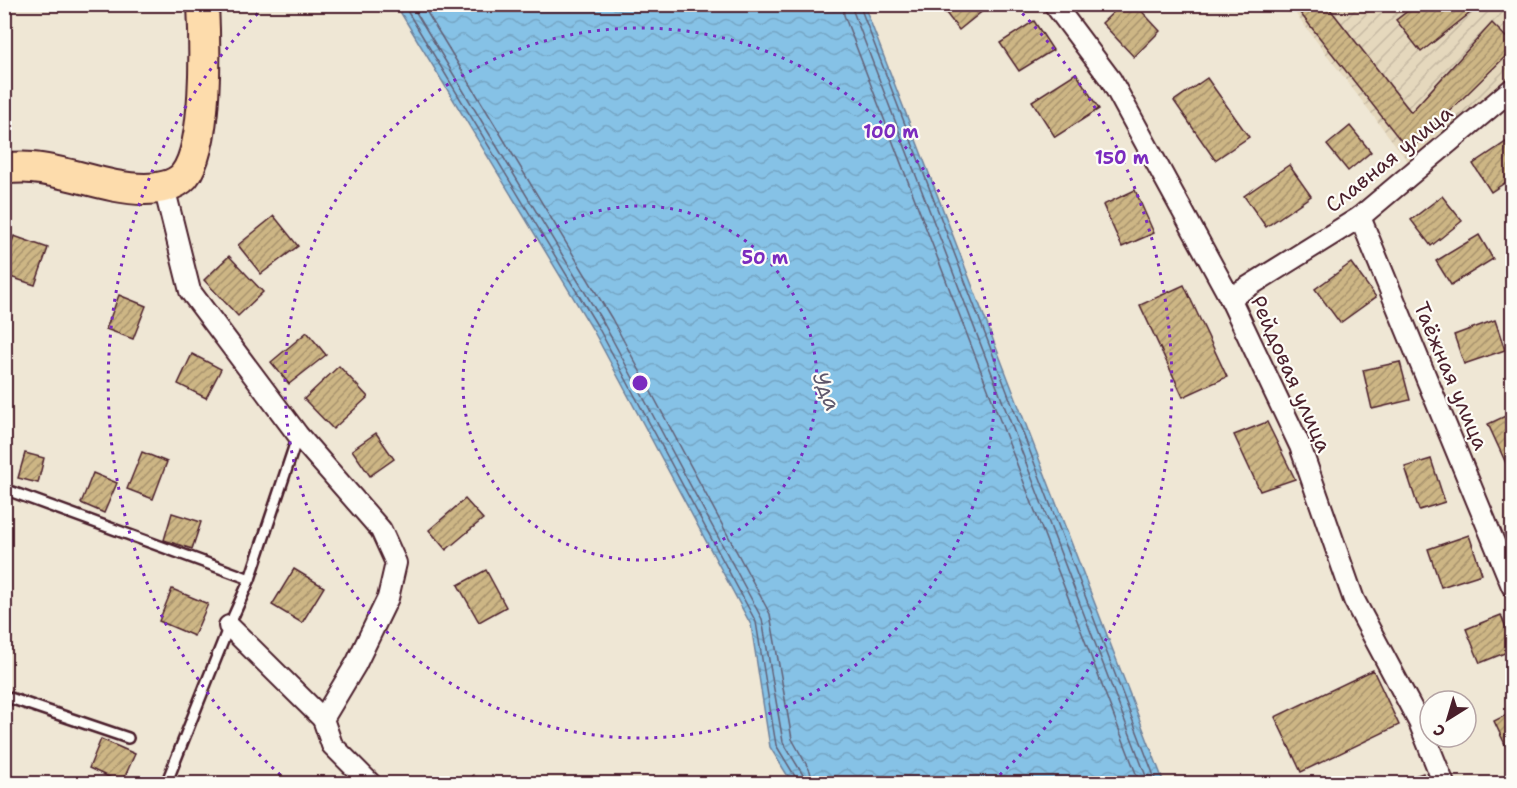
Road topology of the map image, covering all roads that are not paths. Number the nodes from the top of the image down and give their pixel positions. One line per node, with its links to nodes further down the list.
1 (203, 4): 5 (main road)
2 (1054, 4): 7 (street, Рейдовая улица)
3 (1512, 89): 6 (street, Славная улица)
4 (4, 168): 5 (main road)
5 (164, 187): 8 (street)
6 (1360, 217): 7 (street, Славная улица); 11 (street, Таёжная улица)
7 (1230, 298): 18 (street, Рейдовая улица)
8 (298, 435): 10 (lane); 14 (street)
9 (4, 489): 10 (lane)
10 (250, 579): 12 (lane)
11 (1512, 586)
12 (229, 626): 14 (street); 16 (lane)
13 (4, 696): 15 (lane)
14 (323, 719): 17 (street)
15 (128, 738)
16 (166, 783)
17 (371, 783)
18 (1444, 783)

